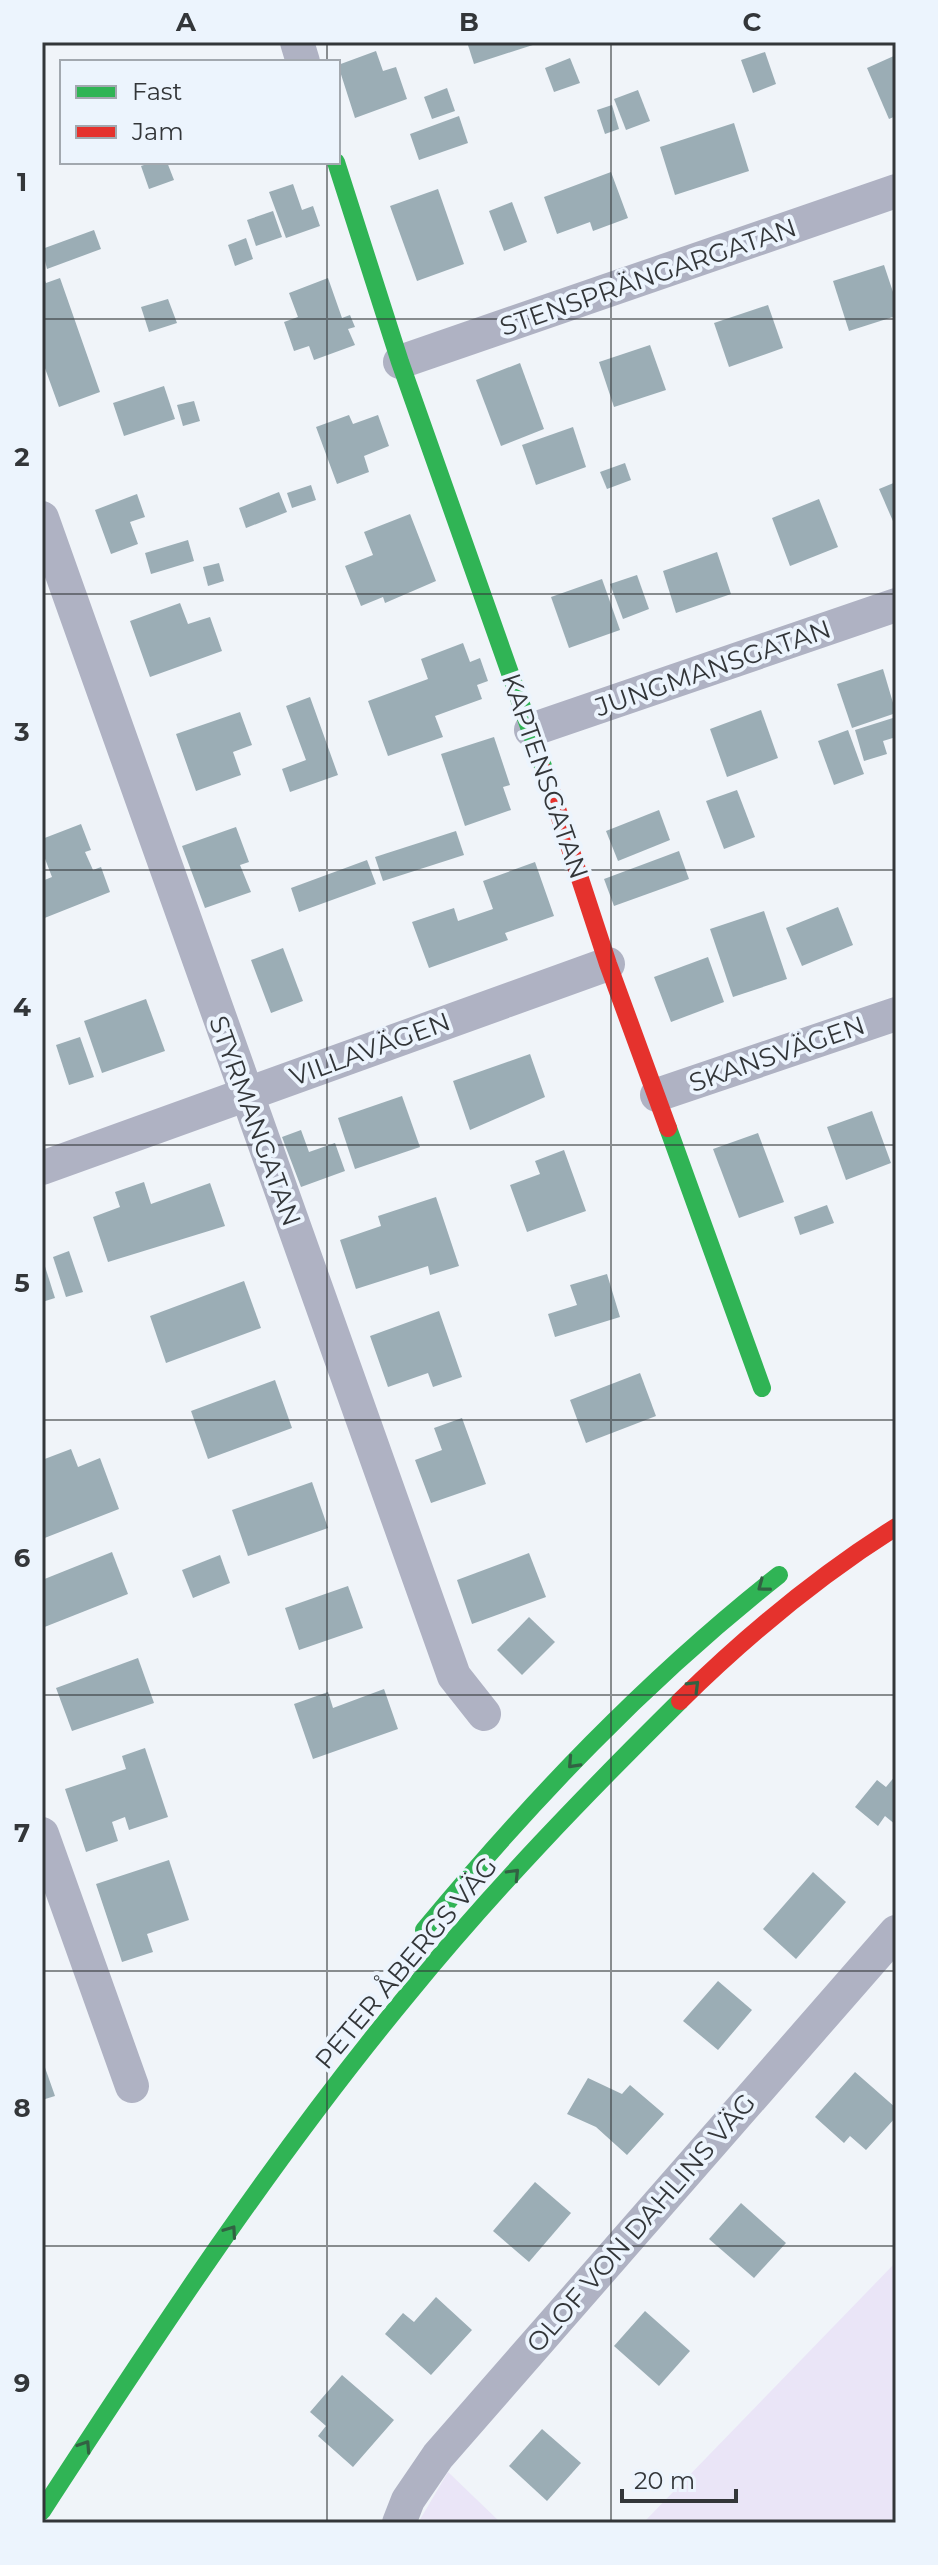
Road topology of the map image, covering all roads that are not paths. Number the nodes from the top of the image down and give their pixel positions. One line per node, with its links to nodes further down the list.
1 (337, 164): 3 (street, KAPTENSGATAN)
2 (896, 191): 3 (street, STENSPRÄNGARGATAN)
3 (400, 362): 6 (street, KAPTENSGATAN)
4 (42, 518): 9 (street, STYRMANGATAN)
5 (896, 605): 6 (street, JUNGMANSGATAN)
6 (531, 730): 7 (street, KAPTENSGATAN)
7 (608, 964): 9 (street, VILLAVÄGEN); 10 (street, KAPTENSGATAN)
8 (896, 1014): 10 (street, SKANSVÄGEN)
9 (245, 1094): 11 (street, VILLAVÄGEN); 15 (street, STYRMANGATAN)
10 (657, 1095): 12 (street, KAPTENSGATAN)
11 (42, 1168)
12 (762, 1388)
13 (896, 1527): 20 (street, PETER ÅBERGS VÄG, one-way to 13)
14 (791, 1565): 18 (street, PETER ÅBERGS VÄG, one-way to 18)
15 (484, 1714)
16 (42, 1834): 19 (street)
17 (896, 1932): 21 (street, OLOF VON DAHLINS VÄG)
18 (416, 1939)
19 (132, 2086)
20 (42, 2511)
21 (399, 2523)

